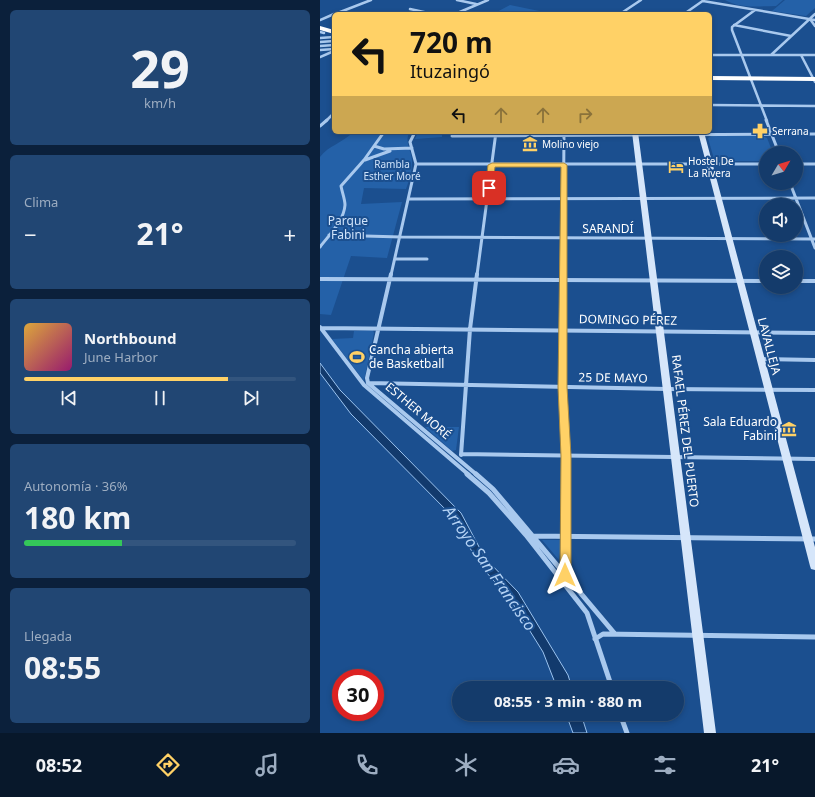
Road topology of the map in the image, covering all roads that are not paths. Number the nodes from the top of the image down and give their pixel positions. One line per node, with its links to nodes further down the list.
1 (371, 0): 9 (street)
2 (457, 0): 6 (street)
3 (488, 0): 6 (street)
4 (641, 0): 12 (street)
5 (703, 0): 8 (street); 13 (street)
6 (476, 4): 11 (street)
7 (410, 9): 10 (street)
8 (755, 10): 16 (street); 19 (street)
9 (339, 12)
10 (424, 12)
11 (459, 12)
12 (623, 12)
13 (687, 12)
14 (815, 14): 16 (street)
15 (332, 15): 17 (street)
16 (810, 19): 18 (street); 20 (street); 25 (street)
17 (320, 20)
18 (815, 21)
19 (734, 25): 25 (street); 35 (street)
20 (815, 26)
21 (332, 29): 22 (highway)
22 (321, 30): 23 (highway); 26 (street)
23 (332, 32)
24 (332, 36): 26 (street)
25 (791, 36): 36 (street)
26 (322, 37)
27 (332, 40): 28 (street)
28 (320, 42)
29 (332, 45): 30 (street)
30 (320, 46)
31 (320, 50): 32 (street)
32 (332, 50)
33 (332, 51): 39 (street)
34 (712, 55): 35 (street)
35 (742, 55): 36 (street); 41 (street)
36 (770, 55): 37 (street)
37 (800, 55): 38 (street); 42 (street)
38 (815, 55)
39 (320, 56)
40 (712, 78): 41 (highway)
41 (751, 78): 42 (highway); 44 (street)
42 (814, 80)
43 (712, 106): 44 (street)
44 (762, 106): 45 (street); 55 (street)
45 (815, 106)
46 (332, 115): 47 (street)
47 (320, 126)
48 (712, 133): 55 (street)
49 (383, 134): 58 (street)
50 (414, 134): 60 (street, ESTHER MORÉ)
51 (496, 134): 52 (street); 57 (street); 68 (street)
52 (564, 134): 69 (street)
53 (636, 134): 70 (main road, RAFAEL PÉREZ DEL PUERTO)
54 (698, 134): 64 (main road, LAVALLEJA)
55 (770, 134): 56 (street); 59 (street)
56 (815, 134)
57 (452, 136)
58 (374, 146): 61 (street); 62 (street)
59 (776, 146)
60 (412, 148): 61 (street); 63 (street, ESTHER MORÉ)
61 (396, 149): 62 (street)
62 (364, 160): 82 (street)
63 (416, 164): 68 (street); 72 (street, ESTHER MORÉ)
64 (709, 164): 65 (street); 70 (street); 75 (main road, LAVALLEJA)
65 (759, 164)
66 (803, 164): 67 (street)
67 (815, 164)
68 (492, 165): 69 (street); 80 (street)
69 (564, 165): 70 (street); 73 (street)
70 (639, 165): 74 (main road, RAFAEL PÉREZ DEL PUERTO)
71 (793, 190): 77 (street)
72 (409, 198): 80 (street); 83 (street, ESTHER MORÉ)
73 (564, 198): 74 (street); 80 (street); 85 (street)
74 (644, 198): 75 (street); 86 (main road, RAFAEL PÉREZ DEL PUERTO)
75 (718, 198): 76 (street); 87 (main road, LAVALLEJA)
76 (759, 198)
77 (796, 198)
78 (803, 198): 79 (street)
79 (815, 198)
80 (487, 199): 84 (street)
81 (803, 215): 88 (street)
82 (329, 235): 83 (street, SARANDÍ); 89 (street)
83 (401, 237): 84 (street, SARANDÍ); 91 (street, ESTHER MORÉ)
84 (482, 238): 85 (street, SARANDÍ); 95 (street)
85 (563, 238): 86 (street, SARANDÍ); 96 (street)
86 (649, 238): 87 (street, SARANDÍ); 97 (main road, RAFAEL PÉREZ DEL PUERTO)
87 (729, 238): 88 (street, SARANDÍ); 98 (main road, LAVALLEJA)
88 (813, 239): 90 (street)
89 (320, 247)
90 (815, 248)
91 (395, 259): 92 (street); 94 (street, ESTHER MORÉ)
92 (427, 259)
93 (320, 279): 94 (street)
94 (390, 279): 95 (street); 103 (street, ESTHER MORÉ)
95 (477, 280): 96 (street); 104 (street)
96 (563, 280): 97 (street); 105 (street)
97 (654, 281): 98 (street); 106 (main road, RAFAEL PÉREZ DEL PUERTO)
98 (740, 281): 99 (street); 107 (main road, LAVALLEJA)
99 (759, 281)
100 (803, 281): 101 (street)
101 (815, 282)
102 (320, 327): 103 (street, DOMINGO PÉREZ); 111 (street, ESTHER MORÉ)
103 (378, 328): 104 (street, DOMINGO PÉREZ); 111 (street, ESTHER MORÉ)
104 (470, 329): 105 (street, DOMINGO PÉREZ); 112 (street)
105 (563, 330): 106 (street, DOMINGO PÉREZ); 113 (street)
106 (660, 330): 107 (street, DOMINGO PÉREZ); 114 (main road, RAFAEL PÉREZ DEL PUERTO)
107 (753, 332): 108 (street, DOMINGO PÉREZ); 109 (main road, LAVALLEJA)
108 (815, 332)
109 (760, 359): 110 (street); 115 (main road, LAVALLEJA)
110 (815, 360)
111 (366, 384): 112 (street, 25 DE MAYO); 122 (street, ESTHER MORÉ)
112 (466, 385): 113 (street, 25 DE MAYO); 117 (street)
113 (563, 387): 114 (street, 25 DE MAYO); 118 (street)
114 (668, 389): 115 (street, 25 DE MAYO); 119 (main road, RAFAEL PÉREZ DEL PUERTO)
115 (768, 390): 116 (street, 25 DE MAYO); 120 (main road, LAVALLEJA)
116 (815, 390)
117 (461, 454): 118 (street); 122 (street)
118 (566, 456): 119 (street); 125 (street)
119 (676, 457): 120 (street); 126 (main road, RAFAEL PÉREZ DEL PUERTO)
120 (787, 458): 121 (street); 127 (main road, LAVALLEJA)
121 (815, 459)
122 (456, 461): 123 (street, ESTHER MORÉ); 124 (street, ESTHER MORÉ)
123 (526, 536): 124 (street); 133 (street, ESTHER MORÉ)
124 (534, 536): 125 (street); 129 (street, ESTHER MORÉ)
125 (566, 536): 126 (street); 129 (street)
126 (686, 537): 127 (street); 131 (main road, RAFAEL PÉREZ DEL PUERTO)
127 (811, 539): 128 (main road, LAVALLEJA)
128 (815, 566)
129 (565, 575): 130 (street, ESTHER MORÉ)
130 (615, 634): 131 (street); 133 (street)
131 (698, 635): 132 (street); 137 (main road, RAFAEL PÉREZ DEL PUERTO)
132 (815, 637)
133 (595, 638): 134 (street, ESTHER MORÉ)
134 (610, 681)
135 (623, 721): 136 (street)
136 (627, 733)
137 (710, 733)

